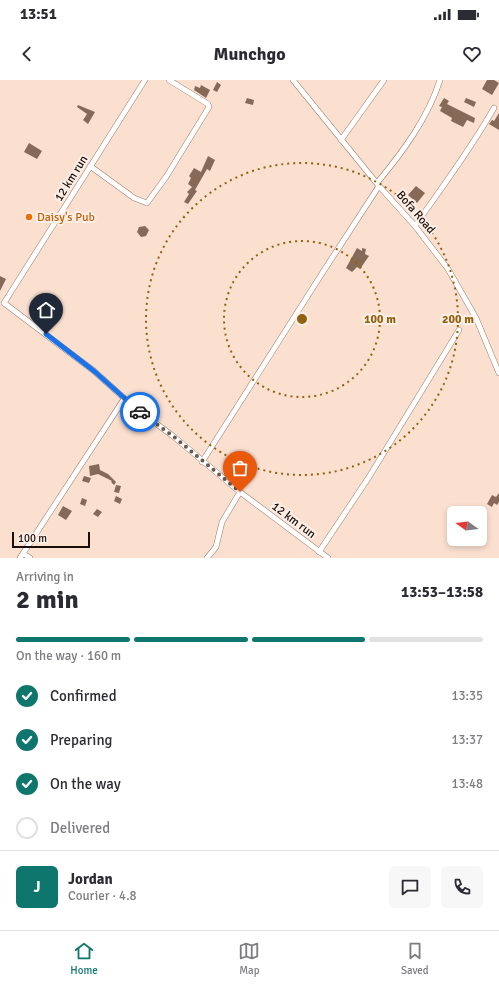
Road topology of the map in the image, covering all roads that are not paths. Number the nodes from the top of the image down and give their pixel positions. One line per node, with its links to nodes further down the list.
1 (145, 80): 8 (street, 12 km run)
2 (169, 80): 8 (street)
3 (293, 80): 7 (street, Bofa Road)
4 (384, 80): 7 (street)
5 (440, 80): 9 (street)
6 (494, 108): 10 (street)
7 (341, 140): 9 (street, Bofa Road)
8 (90, 166): 11 (street, 12 km run)
9 (378, 185): 10 (street, Bofa Road); 15 (street)
10 (415, 226): 13 (street, Bofa Road)
11 (2, 303): 14 (street, 12 km run)
12 (460, 330): 17 (street)
13 (499, 373)
14 (124, 399): 15 (street, 12 km run); 18 (street)
15 (202, 462): 16 (street, 12 km run)
16 (240, 492): 17 (street, 12 km run); 20 (street)
17 (319, 552): 21 (street, 12 km run)
18 (22, 556): 19 (street)
19 (30, 558)
20 (207, 558)
21 (328, 558)

